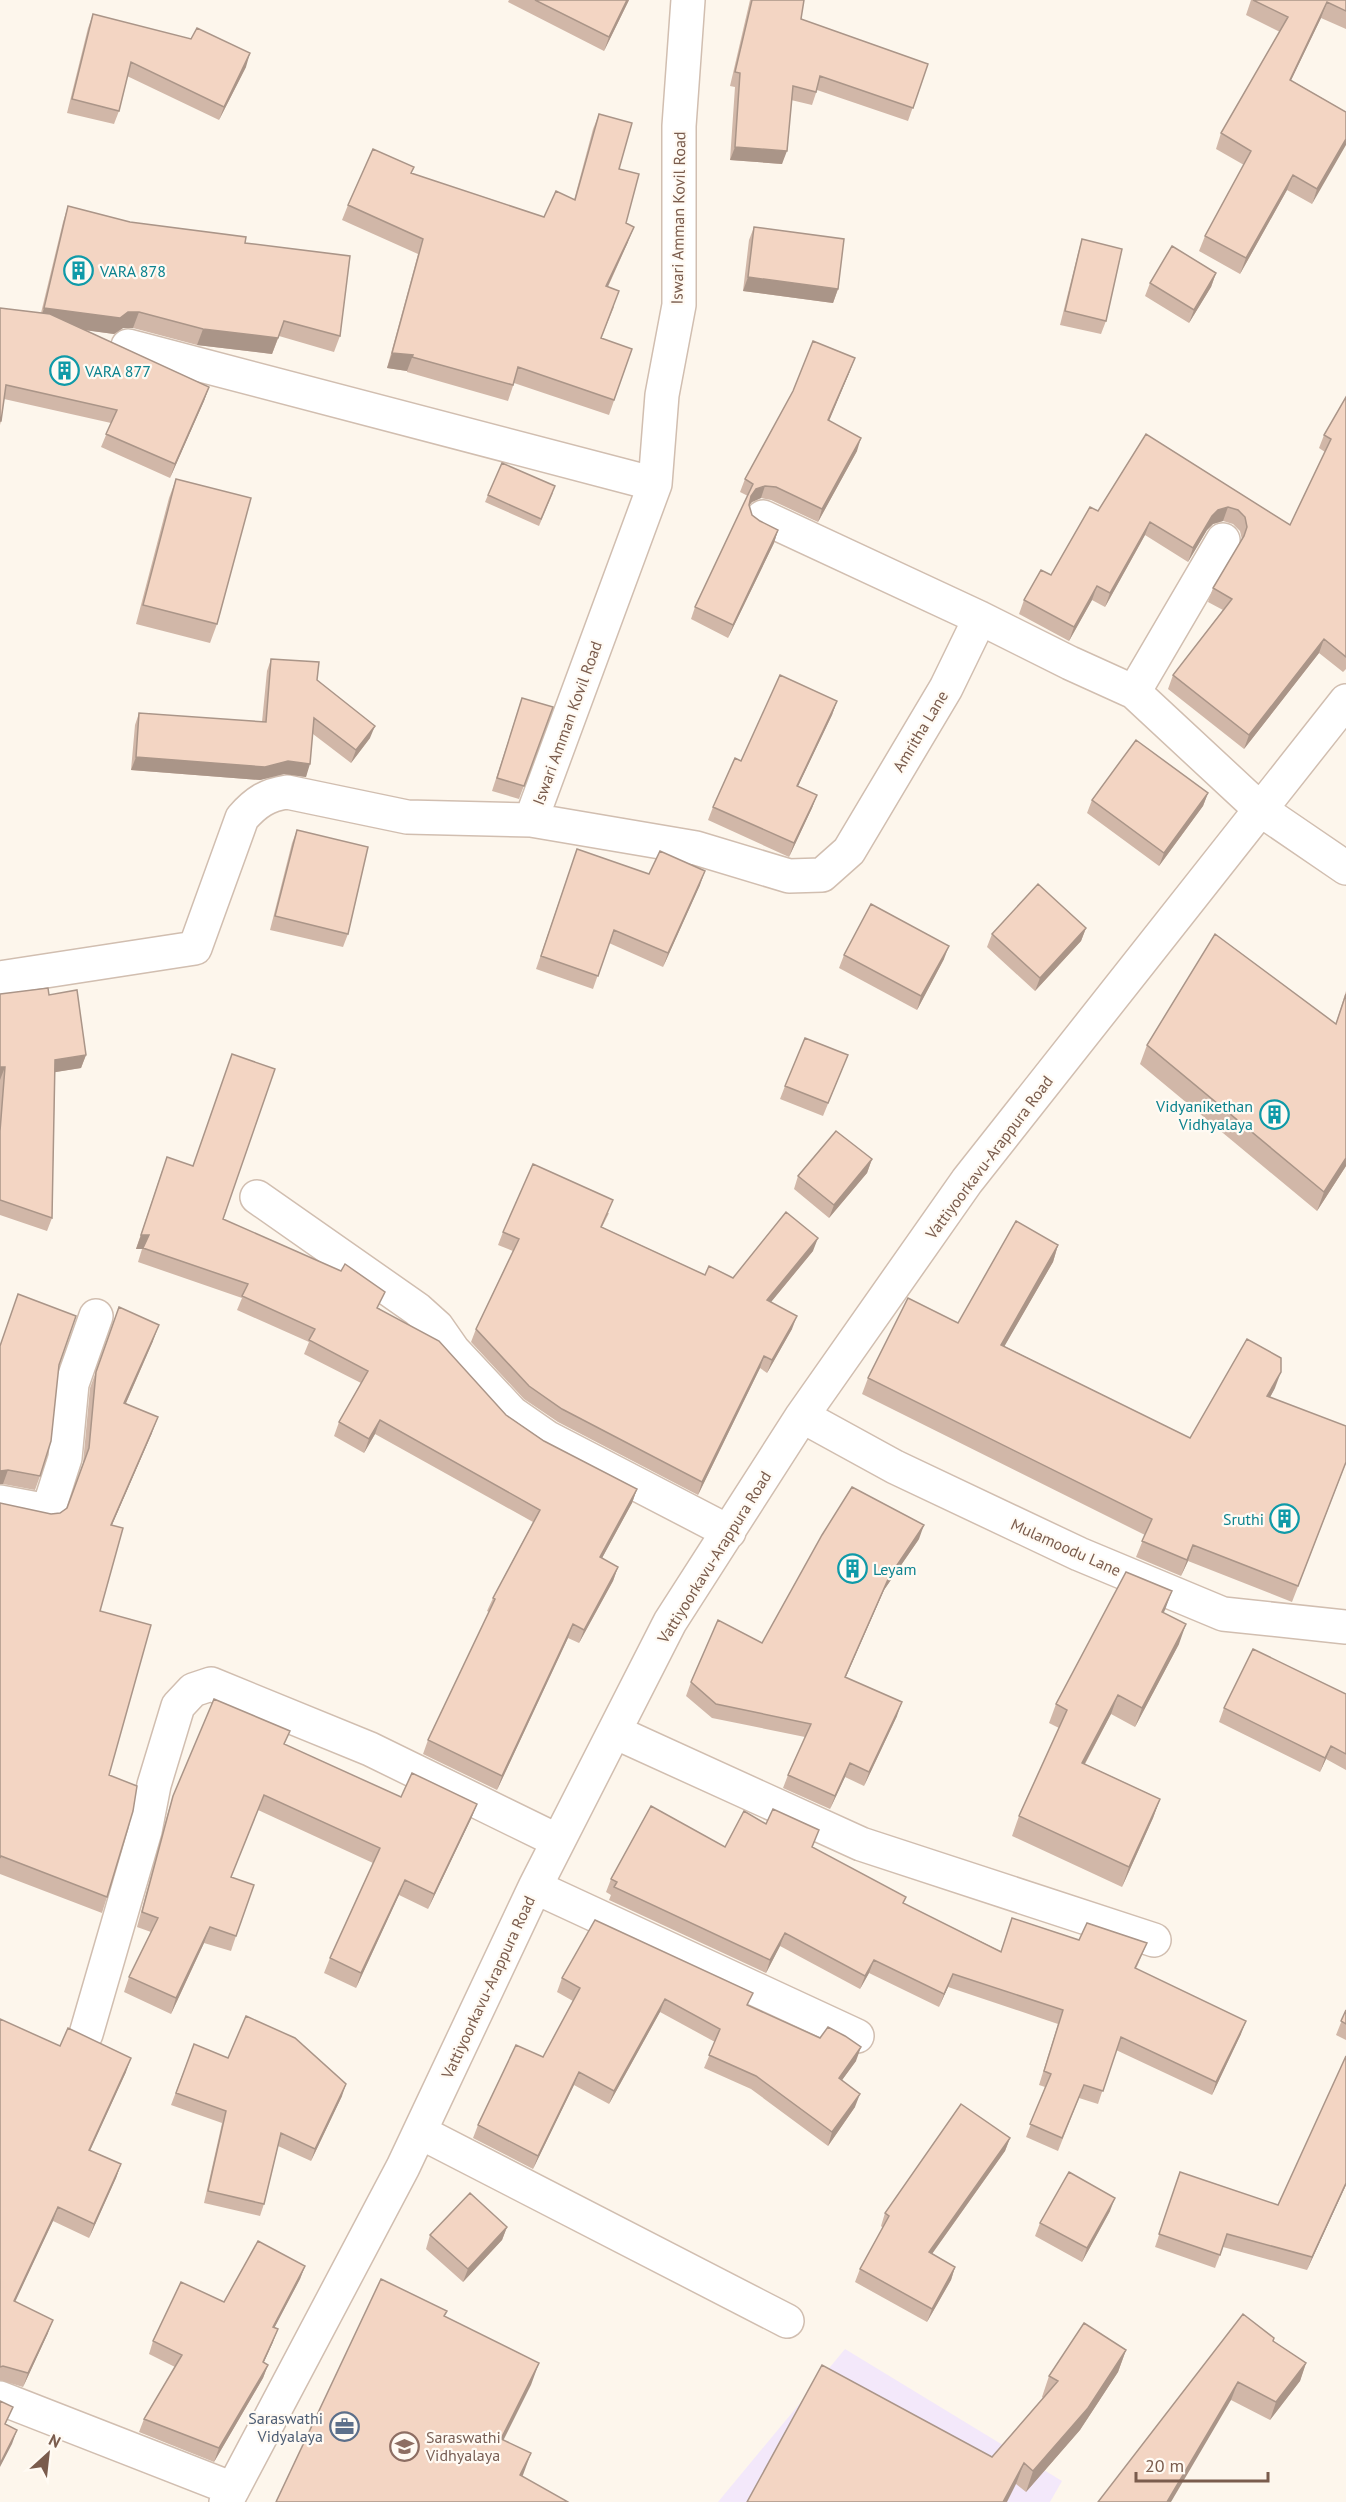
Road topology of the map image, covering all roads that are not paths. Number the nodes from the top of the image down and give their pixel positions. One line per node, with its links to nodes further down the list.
1 (687, 0): 3 (street, Iswari Amman Kovil Road)
2 (128, 346): 3 (street)
3 (655, 484): 10 (street, Iswari Amman Kovil Road)
4 (763, 517): 6 (street)
5 (1223, 540): 7 (street)
6 (980, 618): 7 (street); 10 (street, Amritha Lane)
7 (1134, 692): 9 (street)
8 (1346, 701): 9 (street, Vattiyoorkavu-Arappura Road)
9 (1261, 810): 11 (street); 15 (street, Vattiyoorkavu-Arappura Road)
10 (531, 820): 12 (street, Iswari Amman Kovil Road)
11 (1346, 868)
12 (0, 978)
13 (257, 1197): 17 (street)
14 (96, 1316): 16 (street)
15 (802, 1416): 17 (street, Vattiyoorkavu-Arappura Road); 18 (street, Mulamoodu Lane)
16 (0, 1502)
17 (729, 1532): 19 (street, Vattiyoorkavu-Arappura Road)
18 (1346, 1627)
19 (615, 1732): 20 (street, Vattiyoorkavu-Arappura Road); 22 (street)
20 (558, 1841): 21 (street, Vattiyoorkavu-Arappura Road); 23 (street)
21 (535, 1887): 24 (street); 25 (street, Vattiyoorkavu-Arappura Road)
22 (1154, 1940)
23 (86, 2034)
24 (857, 2036)
25 (420, 2132): 26 (street); 28 (street, Vattiyoorkavu-Arappura Road)
26 (787, 2320)
27 (0, 2398): 28 (street)
28 (229, 2495)

